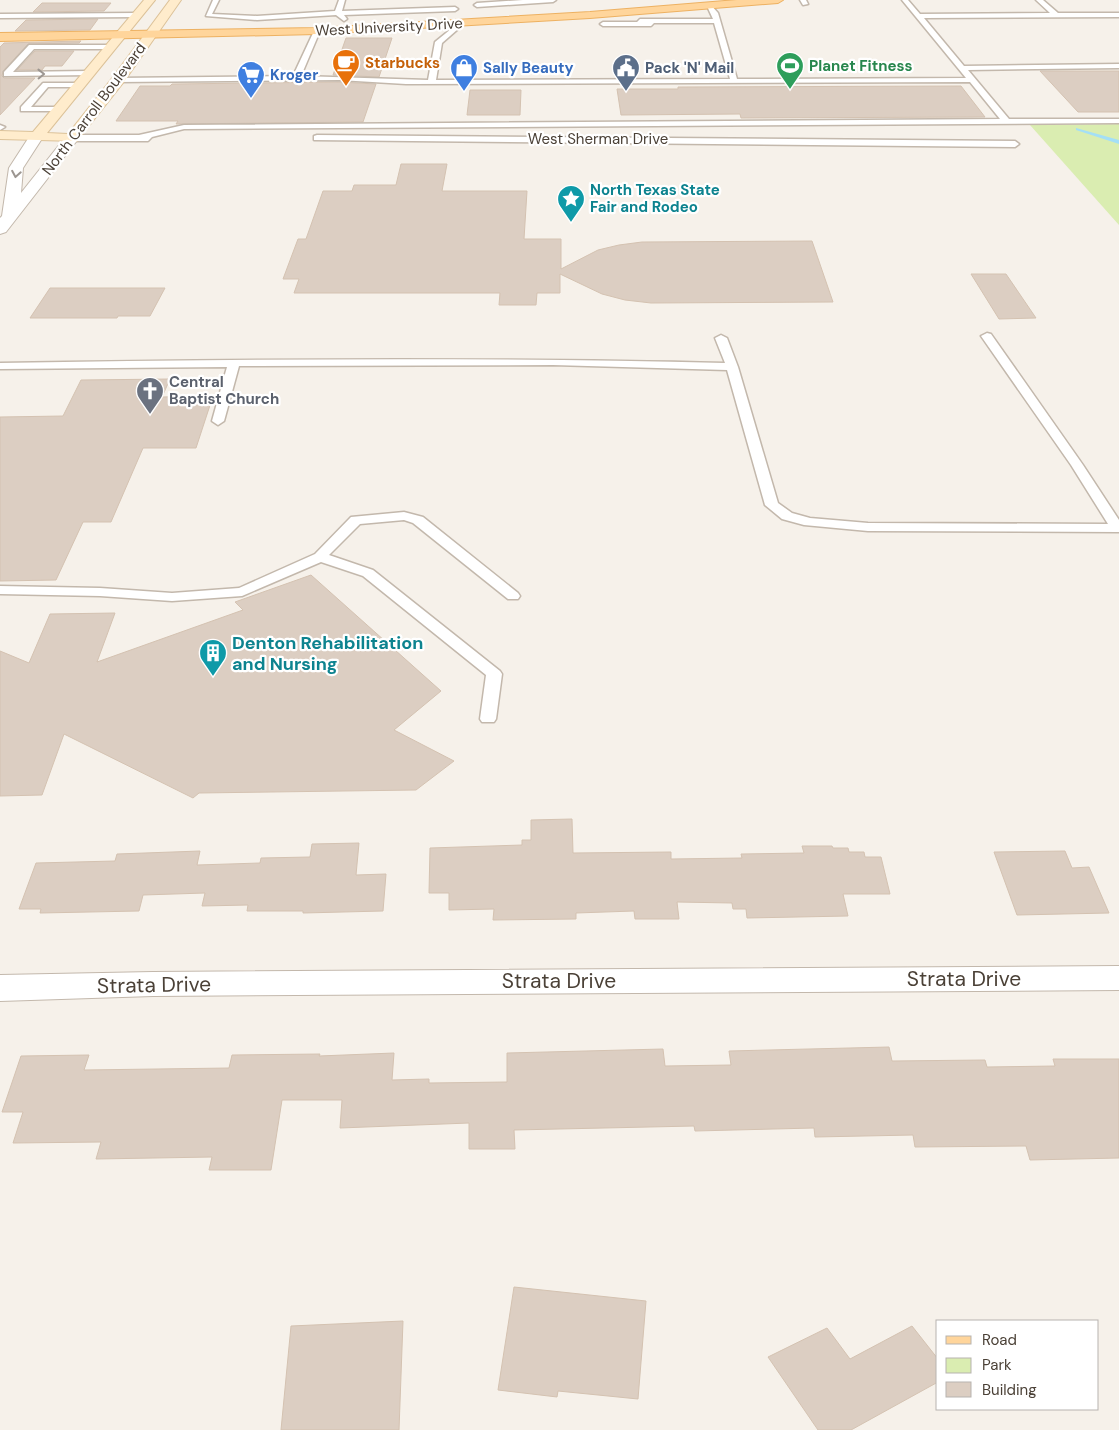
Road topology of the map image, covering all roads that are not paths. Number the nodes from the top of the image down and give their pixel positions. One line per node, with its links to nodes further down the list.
1 (150, 0): 13 (street, North Carroll Boulevard)
2 (176, 0): 27 (street, North Carroll Boulevard)
3 (216, 0): 20 (lane)
4 (342, 0): 20 (lane)
5 (458, 0): 18 (lane)
6 (553, 0): 12 (lane)
7 (696, 0): 18 (main road, West University Drive)
8 (778, 0): 11 (main road, West University Drive)
9 (905, 0): 19 (lane)
10 (1039, 0): 14 (lane)
11 (708, 3): 18 (main road, West University Drive); 22 (lane)
12 (477, 5)
13 (137, 15): 17 (lane); 28 (street, North Carroll Boulevard)
14 (1056, 15): 15 (lane); 19 (lane)
15 (1119, 15)
16 (0, 16): 17 (lane)
17 (111, 16): 23 (lane)
18 (454, 16): 20 (main road, West University Drive); 26 (main road, West University Drive); 40 (lane)
19 (918, 16): 34 (lane)
20 (341, 18): 27 (main road, West University Drive)
21 (640, 21): 22 (lane)
22 (717, 21): 38 (lane)
23 (0, 22)
24 (603, 24): 25 (lane)
25 (675, 24)
26 (317, 31): 27 (main road, West University Drive); 36 (lane)
27 (152, 32): 28 (main road, West University Drive); 37 (street, North Carroll Boulevard)
28 (122, 33): 29 (main road, West University Drive); 29 (main road, West University Drive); 31 (street, North Carroll Boulevard)
29 (1, 36)
30 (81, 47): 31 (lane); 32 (lane); 35 (lane, one-way to 35)
31 (111, 47): 35 (street, North Carroll Boulevard)
32 (76, 54)
33 (1119, 66): 34 (lane)
34 (961, 68): 39 (lane)
35 (89, 73): 41 (street, North Carroll Boulevard)
36 (296, 78): 37 (lane); 40 (lane)
37 (118, 80): 41 (street); 48 (street, North Carroll Boulevard)
38 (734, 80): 39 (lane); 40 (lane)
39 (972, 80): 44 (lane)
40 (432, 81)
41 (79, 85): 42 (street, North Carroll Boulevard); 42 (lane)
42 (60, 109): 46 (street, North Carroll Boulevard)
43 (1119, 121): 44 (lane)
44 (1007, 122): 49 (lane)
45 (0, 130): 46 (street)
46 (36, 137): 48 (street); 52 (street, North Carroll Boulevard, one-way to 52)
47 (181, 137): 49 (lane)
48 (72, 138): 49 (lane); 52 (street, North Carroll Boulevard)
49 (139, 138)
50 (307, 138): 51 (lane, West Sherman Drive)
51 (1015, 144)
52 (5, 223)
53 (987, 336): 59 (lane)
54 (721, 338): 57 (lane)
55 (234, 363): 56 (lane); 57 (lane); 58 (lane)
56 (0, 366)
57 (732, 367): 59 (lane)
58 (218, 421)
59 (1118, 528)
60 (320, 557): 61 (lane); 62 (lane); 63 (lane)
61 (0, 590)
62 (513, 596)
63 (488, 719)
64 (1119, 978): 65 (street, Strata Drive)
65 (0, 988)

